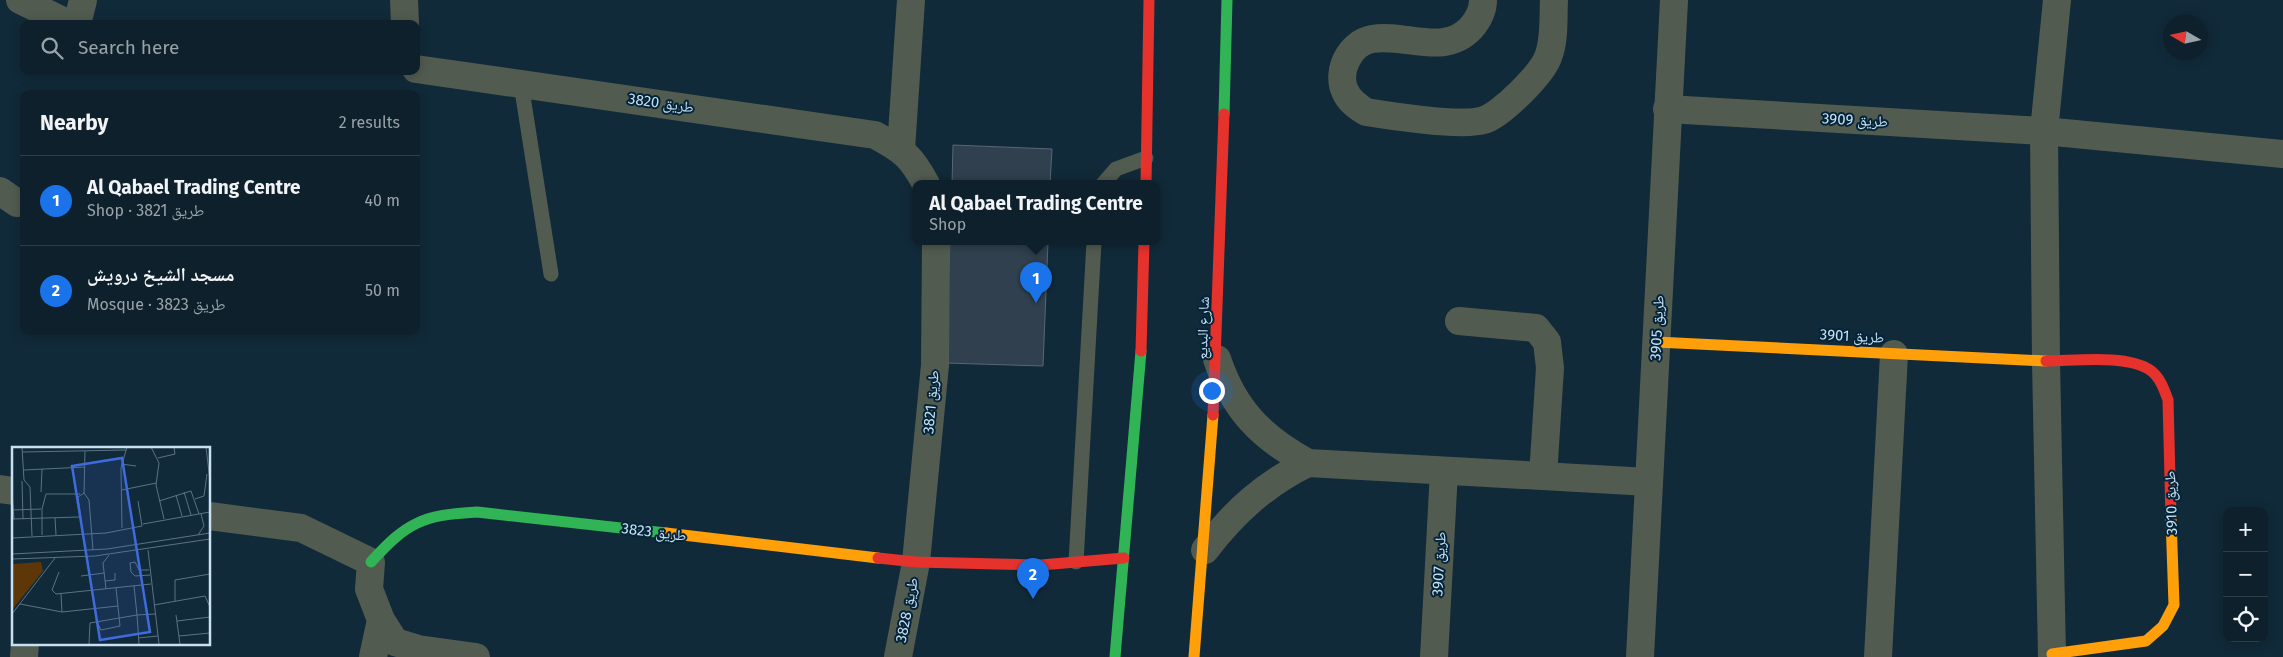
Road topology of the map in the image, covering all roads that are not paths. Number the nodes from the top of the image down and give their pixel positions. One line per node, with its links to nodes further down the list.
1 (20, 0): 11 (street)
2 (84, 0): 12 (street)
3 (404, 0): 13 (street)
4 (911, 0): 18 (street)
5 (1149, 0): 20 (street)
6 (1227, 0): 31 (street, شارع البديع)
7 (1483, 0): 8 (street)
8 (1554, 0)
9 (1674, 0): 16 (street, طريق 3905)
10 (2057, 0): 17 (street)
11 (61, 20)
12 (78, 20)
13 (405, 20)
14 (420, 70): 15 (street, طريق 3820)
15 (521, 84): 18 (street, طريق 3820); 27 (lane)
16 (1667, 109): 17 (street, طريق 3909); 29 (street, طريق 3905)
17 (2044, 131): 19 (street, طريق 3909); 32 (street, طريق 3910)
18 (901, 149): 21 (street)
19 (2283, 154)
20 (1146, 158): 22 (lane); 23 (street)
21 (924, 180)
22 (1106, 180)
23 (1146, 180)
24 (936, 245): 41 (street, طريق 3821)
25 (1094, 245): 42 (lane)
26 (1144, 245): 39 (street)
27 (551, 274)
28 (1460, 321): 35 (street)
29 (1656, 342): 30 (street, طريق 3901); 36 (street, طريق 3905)
30 (1894, 354): 32 (street, طريق 3901); 54 (street)
31 (1217, 359): 33 (street); 38 (street, شارع البديع)
32 (2046, 361): 45 (street, طريق 3910); 45 (street, طريق 3910)
33 (1308, 463): 34 (street); 38 (street)
34 (1444, 471): 35 (street); 52 (street, طريق 3907)
35 (1543, 476): 36 (street)
36 (1649, 482): 53 (street, طريق 3905)
37 (210, 516): 40 (street)
38 (1206, 550): 51 (street, شارع البديع)
39 (1124, 558): 42 (street, طريق 3823); 50 (street)
40 (371, 562): 41 (street, طريق 3823); 43 (street)
41 (916, 562): 42 (street, طريق 3823); 49 (street, طريق 3828)
42 (1076, 562)
43 (381, 620): 47 (street); 48 (street)
44 (26, 644): 46 (street)
45 (2052, 656)
46 (24, 657)
47 (373, 657)
48 (476, 657)
49 (898, 657)
50 (1115, 657)
51 (1194, 657)
52 (1434, 657)
53 (1640, 657)
54 (1878, 657)

